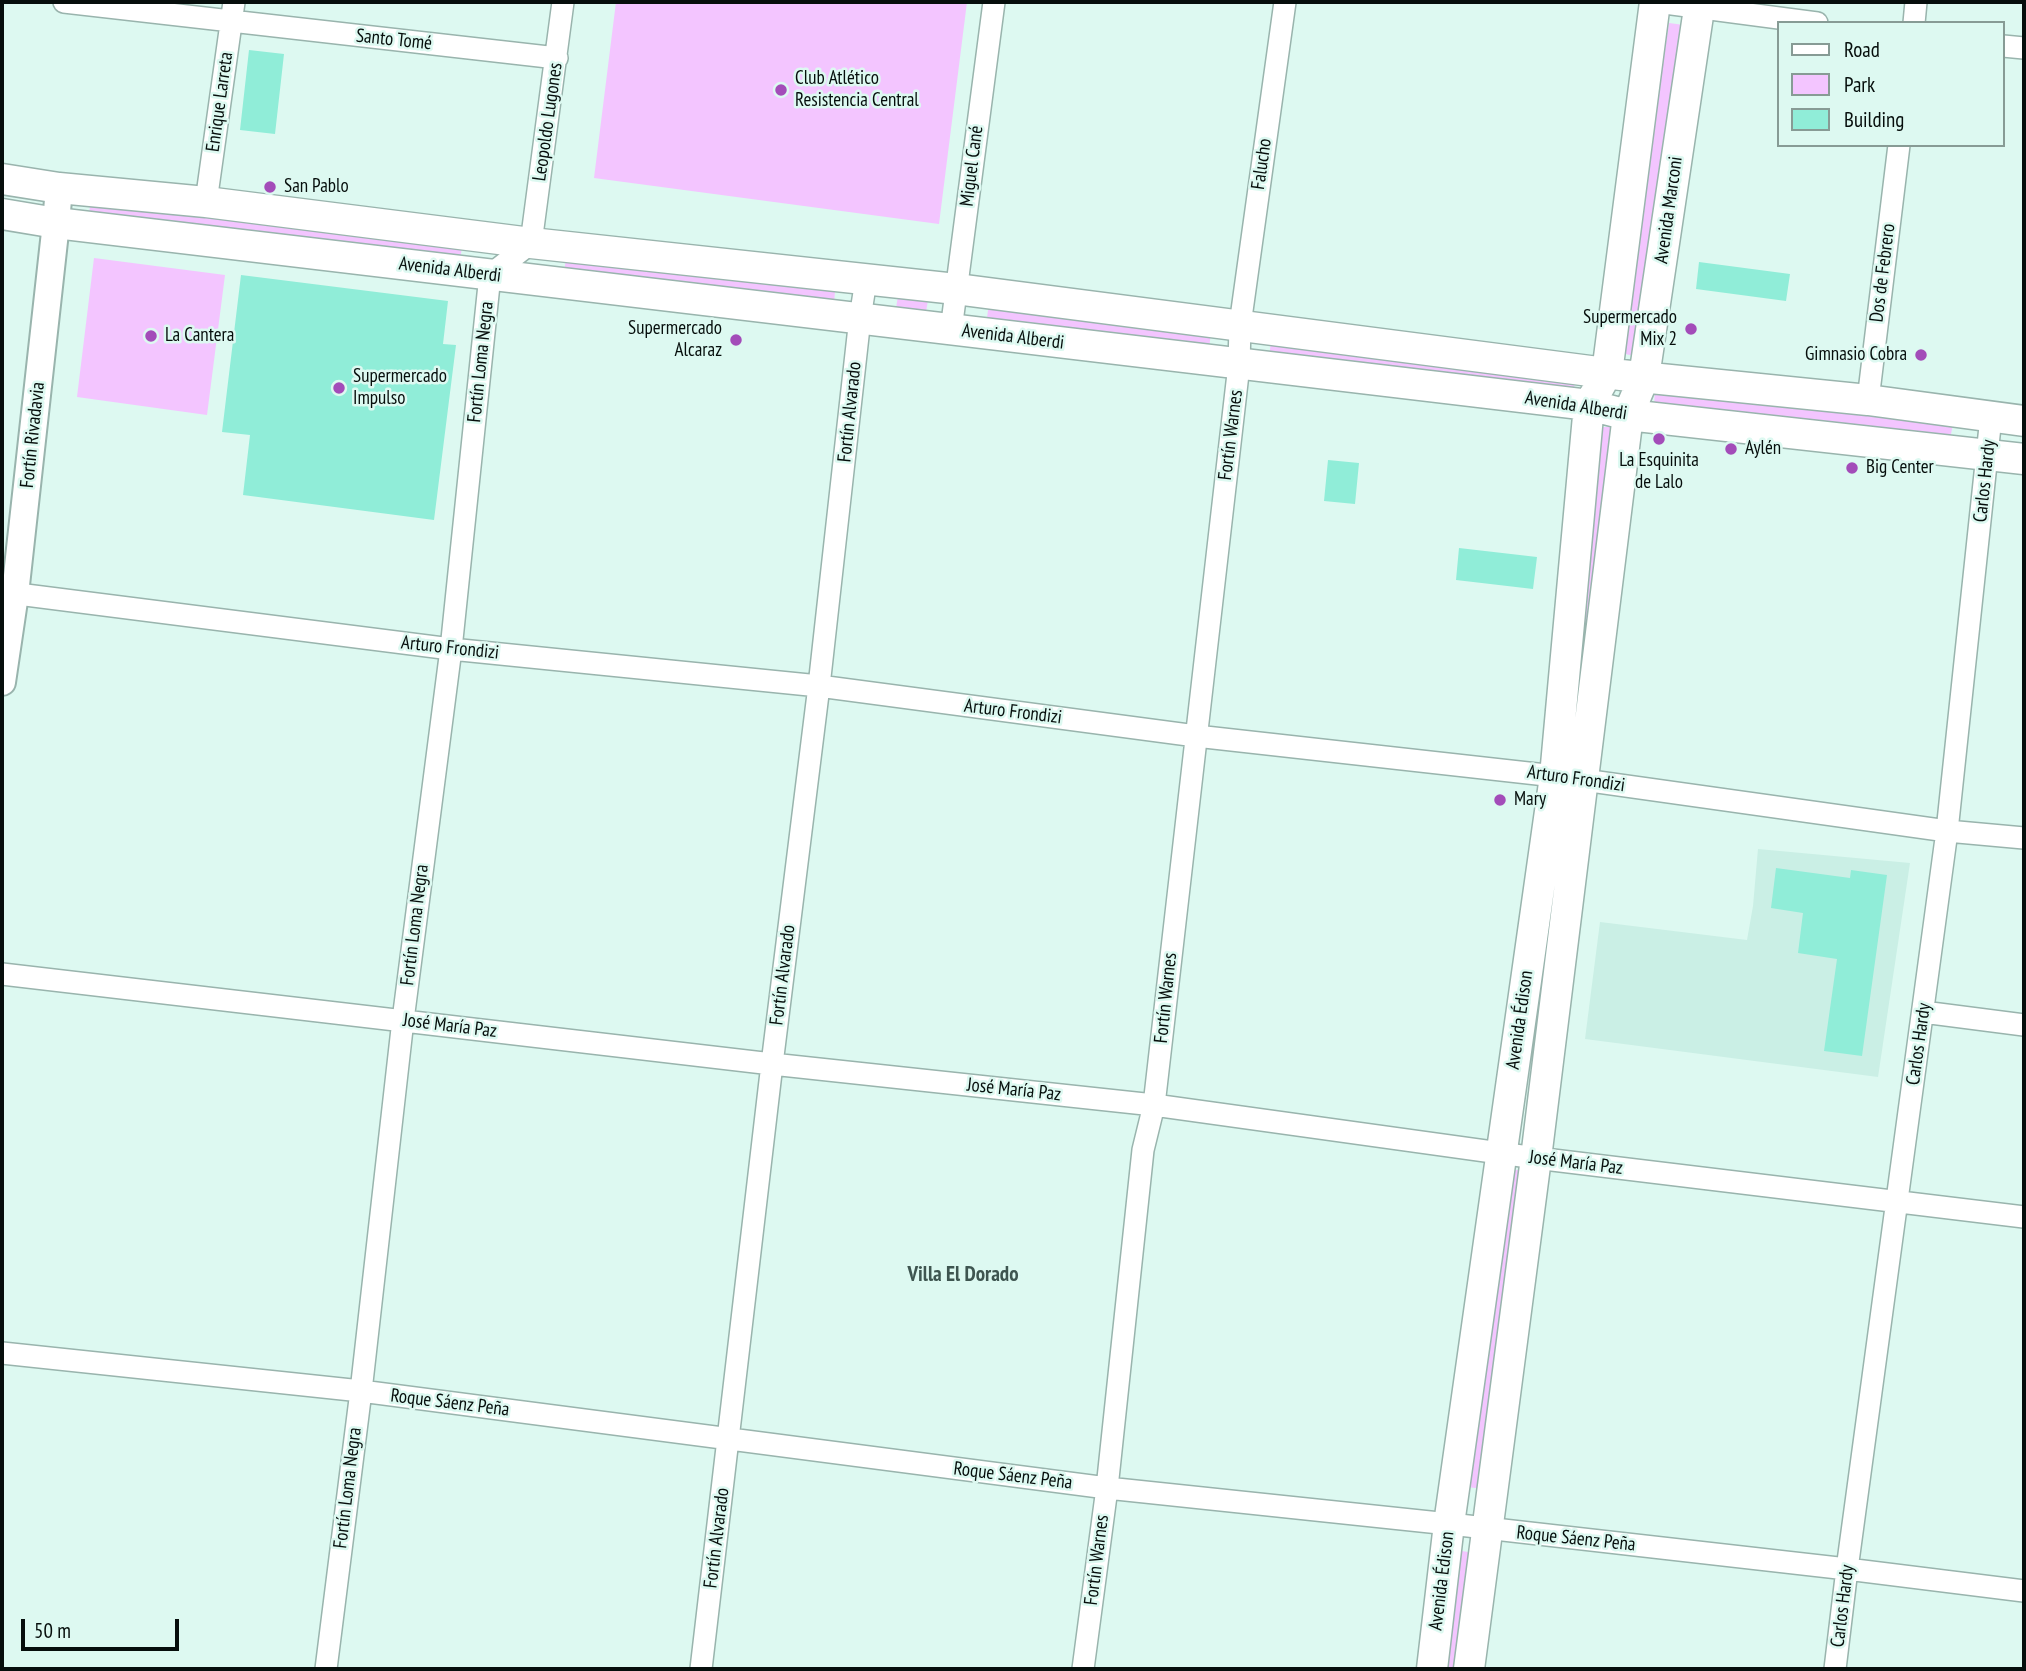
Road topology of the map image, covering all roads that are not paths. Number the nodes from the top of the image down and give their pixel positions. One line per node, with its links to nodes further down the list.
1 (64, 2): 8 (street, Santo Tomé)
2 (563, 2): 13 (street, Leopoldo Lugones)
3 (994, 2): 23 (street, Miguel Cané)
4 (1285, 2): 25 (street, Falucho)
5 (1656, 2): 7 (street); 28 (main road, Avenida Marconi)
6 (1916, 2): 10 (street)
7 (1700, 4): 9 (street); 29 (main road, Avenida Marconi)
8 (233, 12): 13 (street, Santo Tomé); 17 (street, Enrique Larreta)
9 (1805, 21)
10 (1914, 21)
11 (2005, 46): 12 (street)
12 (2024, 48)
13 (557, 58): 20 (street, Leopoldo Lugones)
14 (1899, 147): 30 (street, Dos de Febrero)
15 (2, 180): 16 (main road, Avenida Alberdi)
16 (59, 188): 17 (main road, Avenida Alberdi); 19 (street, Fortín Rivadavia)
17 (206, 202): 20 (main road, Avenida Alberdi)
18 (2, 214): 19 (main road, Avenida Alberdi)
19 (57, 223): 21 (main road, Avenida Alberdi); 37 (street, Fortín Rivadavia)
20 (531, 243): 21 (street, Fortín Loma Negra); 22 (main road, Avenida Alberdi)
21 (490, 275): 24 (main road, Avenida Alberdi); 38 (street, Fortín Loma Negra)
22 (866, 280): 23 (main road, Avenida Alberdi); 24 (street, Fortín Alvarado)
23 (956, 289): 25 (main road, Avenida Alberdi); 26 (street, Miguel Cané)
24 (860, 318): 26 (main road, Avenida Alberdi); 40 (street, Fortín Alvarado)
25 (1240, 325): 27 (street, Fortín Warnes); 28 (main road, Avenida Alberdi)
26 (951, 330): 27 (main road, Avenida Alberdi)
27 (1239, 365): 31 (main road, Avenida Alberdi); 41 (street, Fortín Warnes)
28 (1607, 373): 29 (main road, Avenida Alberdi); 31 (main road, Avenida Édison)
29 (1644, 377): 30 (main road, Avenida Alberdi); 32 (main road, Avenida Marconi)
30 (1868, 400): 33 (main road, Avenida Alberdi)
31 (1589, 405): 32 (main road, Avenida Alberdi); 42 (main road, Avenida Édison)
32 (1628, 415): 35 (main road, Avenida Alberdi); 42 (main road, Avenida Édison)
33 (1991, 417): 34 (main road, Avenida Alberdi); 35 (street, Carlos Hardy)
34 (2024, 421)
35 (1988, 455): 36 (main road, Avenida Alberdi); 43 (street, Carlos Hardy)
36 (2024, 459)
37 (8, 593): 38 (street, Arturo Frondizi); 39 (street, Fortín Rivadavia)
38 (451, 649): 40 (street, Arturo Frondizi); 47 (street, Fortín Loma Negra)
39 (2, 682)
40 (819, 686): 41 (street, Arturo Frondizi); 49 (street, Fortín Alvarado)
41 (1196, 736): 42 (street, Arturo Frondizi); 50 (street, Fortín Warnes)
42 (1569, 778): 43 (street, Arturo Frondizi); 51 (main road, Avenida Édison); 52 (main road, Avenida Édison)
43 (1947, 831): 44 (street, Arturo Frondizi); 46 (street, Carlos Hardy)
44 (2024, 838)
45 (2, 974): 47 (street, José María Paz)
46 (1923, 1012): 48 (street); 53 (street, Carlos Hardy)
47 (403, 1020): 49 (street, José María Paz); 56 (street, Fortín Loma Negra)
48 (2024, 1025)
49 (772, 1064): 50 (street, José María Paz); 57 (street, Fortín Alvarado)
50 (1154, 1105): 51 (street, José María Paz); 58 (street, Fortín Warnes)
51 (1501, 1153): 52 (street, José María Paz); 59 (main road, Avenida Édison)
52 (1536, 1158): 53 (street, José María Paz); 60 (main road, Avenida Édison)
53 (1896, 1203): 54 (street, José María Paz); 61 (street, Carlos Hardy)
54 (2024, 1217)
55 (2, 1353): 56 (street, Roque Sáenz Peña)
56 (361, 1391): 57 (street, Roque Sáenz Peña); 63 (street, Fortín Loma Negra)
57 (729, 1439): 58 (street, Roque Sáenz Peña); 64 (street, Fortín Alvarado)
58 (1107, 1488): 59 (street, Roque Sáenz Peña); 65 (street, Fortín Warnes)
59 (1449, 1524): 60 (street, Roque Sáenz Peña); 66 (main road, Avenida Édison)
60 (1487, 1528): 61 (street, Roque Sáenz Peña); 67 (main road, Avenida Édison)
61 (1847, 1569): 62 (street, Roque Sáenz Peña); 68 (street, Carlos Hardy)
62 (2024, 1591)
63 (326, 1669)
64 (701, 1669)
65 (1083, 1669)
66 (1432, 1669)
67 (1469, 1669)
68 (1836, 1669)

